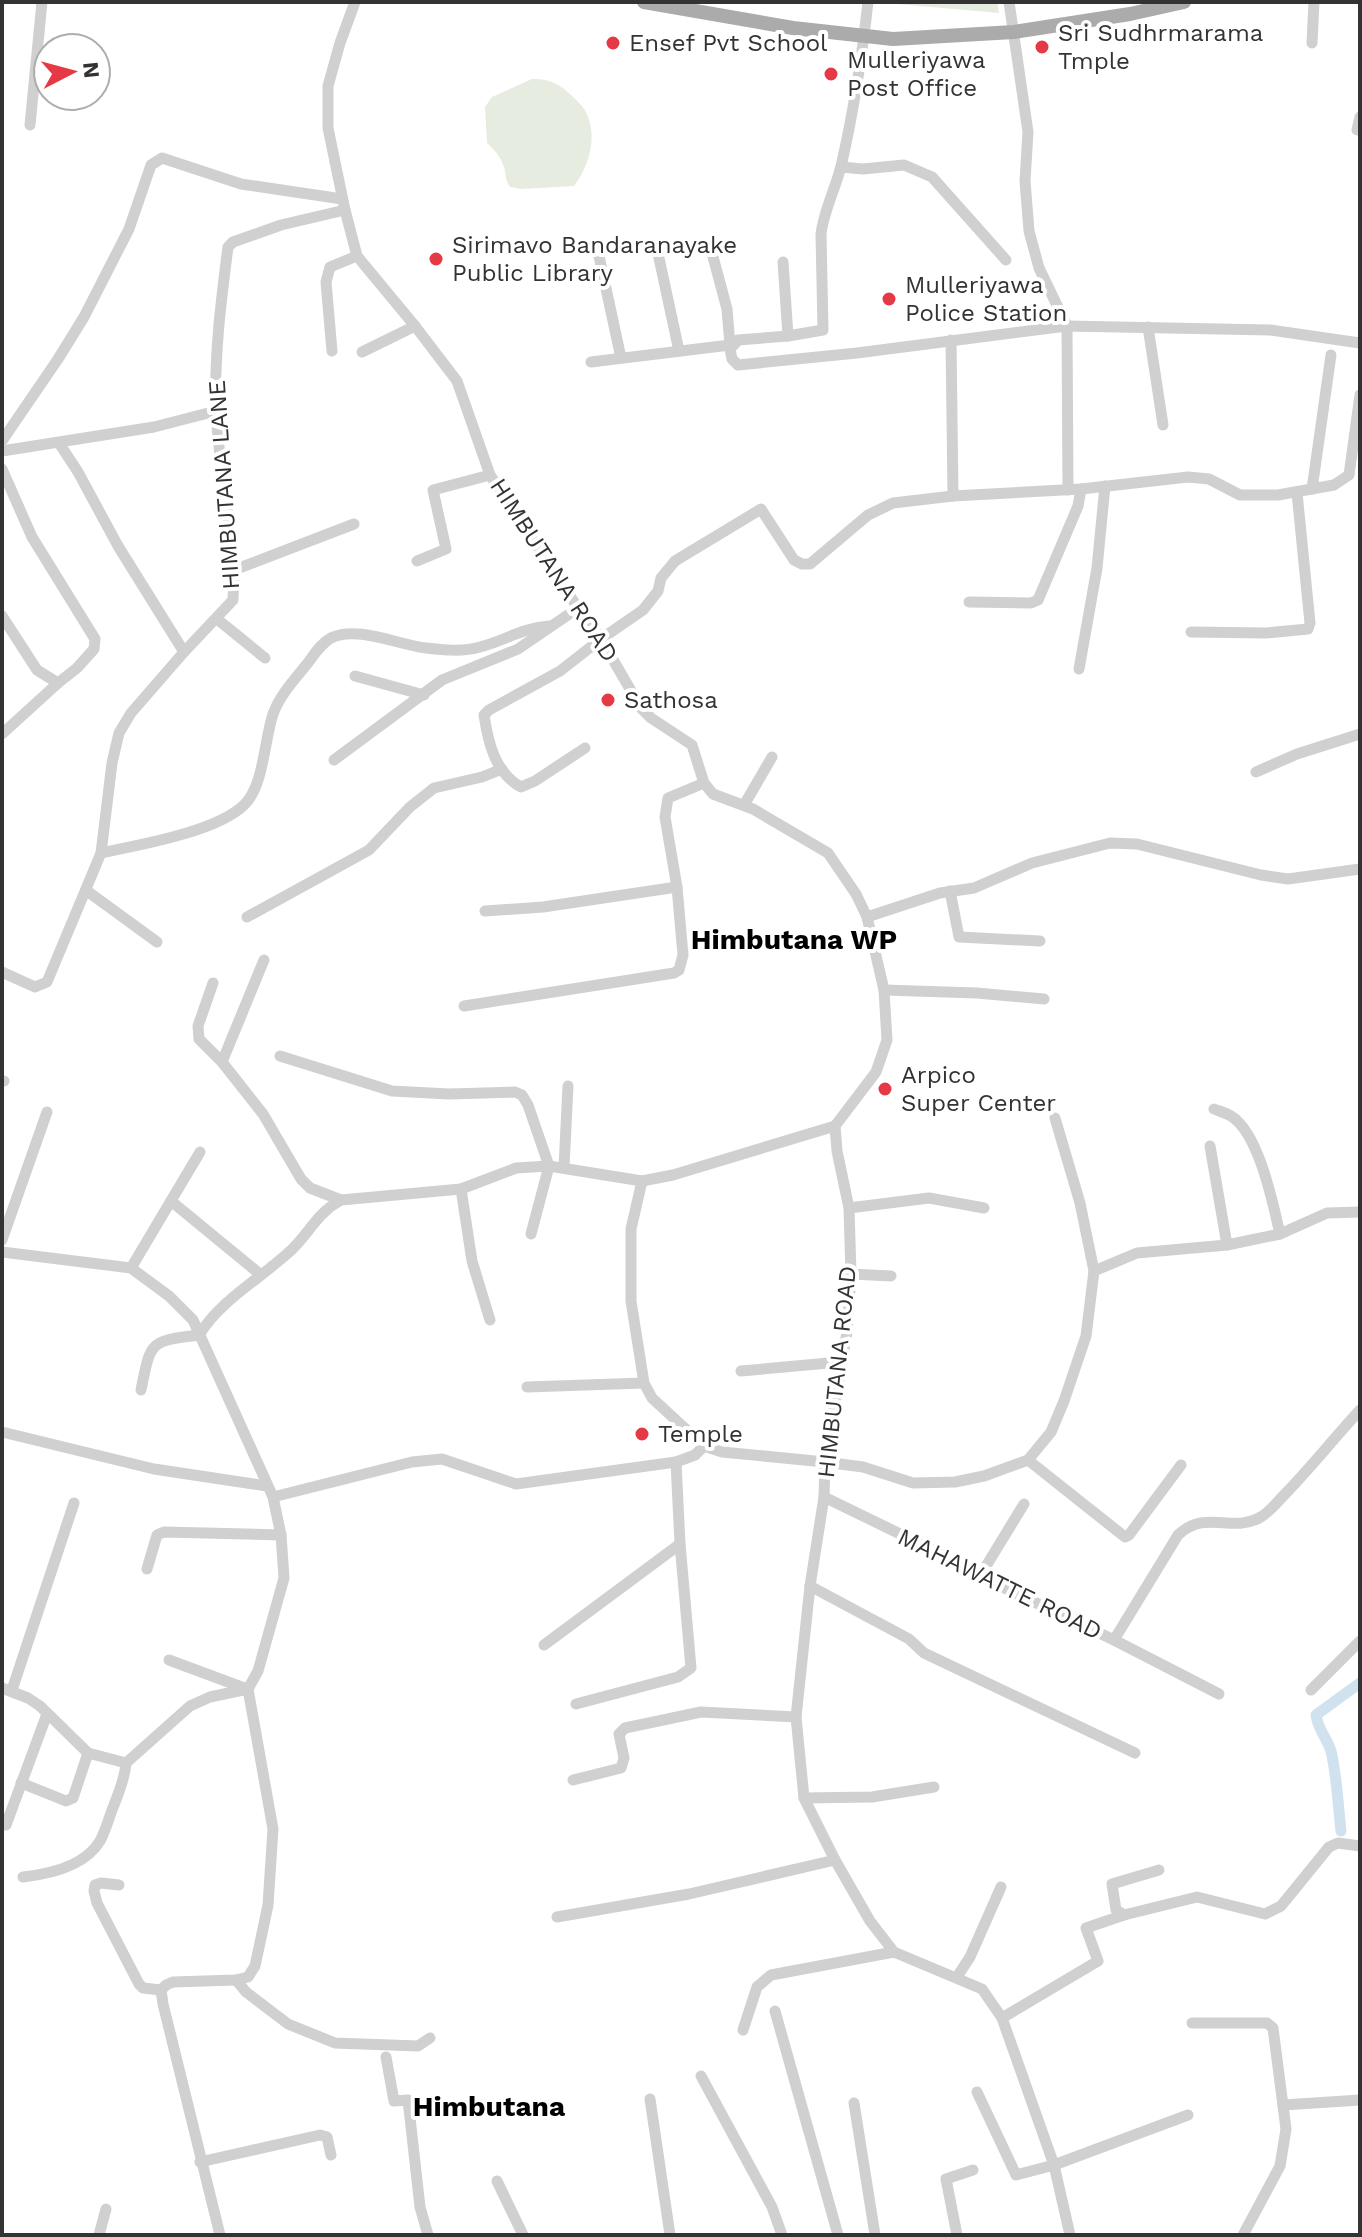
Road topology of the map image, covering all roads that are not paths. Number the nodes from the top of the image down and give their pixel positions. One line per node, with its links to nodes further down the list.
1 (42, 2): 13 (street)
2 (355, 2): 16 (street, HIMBUTANA ROAD)
3 (644, 2): 10 (main road)
4 (868, 2): 10 (street)
5 (1009, 2): 9 (street)
6 (1184, 2): 8 (main road)
7 (1314, 2): 11 (street)
8 (1129, 8): 9 (main road)
9 (1014, 32): 10 (main road); 24 (street)
10 (864, 37): 15 (street)
11 (1312, 43)
12 (1360, 117): 14 (street)
13 (30, 125)
14 (1357, 130)
15 (841, 167): 21 (street); 26 (street)
16 (344, 204): 19 (street, HIMBUTANA ROAD); 37 (street, HIMBUTANA LANE); 39 (street)
17 (656, 244): 31 (street)
18 (712, 253): 28 (street)
19 (357, 256): 23 (street, HIMBUTANA ROAD); 30 (street)
20 (599, 256): 34 (street)
21 (1006, 260)
22 (783, 262): 26 (street)
23 (415, 326): 32 (street); 43 (street, HIMBUTANA ROAD)
24 (1067, 326): 25 (street); 27 (street); 46 (street)
25 (1148, 327): 29 (street); 38 (street)
26 (788, 336): 28 (street)
27 (951, 340): 28 (street); 49 (street)
28 (734, 342): 31 (street)
29 (1360, 343)
30 (332, 351)
31 (679, 351): 34 (street)
32 (362, 352)
33 (1331, 355): 47 (street)
34 (621, 358): 35 (street)
35 (591, 362)
36 (1360, 395): 44 (street)
37 (216, 411): 40 (street); 52 (street, HIMBUTANA LANE)
38 (1163, 425)
39 (2, 441)
40 (59, 443): 41 (street); 60 (street)
41 (2, 451)
42 (2, 469): 64 (street)
43 (490, 475): 51 (street); 54 (street, HIMBUTANA ROAD)
44 (1354, 477): 47 (street)
45 (1105, 486): 46 (street); 48 (street); 62 (street)
46 (1075, 489): 49 (street); 53 (street)
47 (1312, 489): 48 (street)
48 (1297, 493): 58 (street)
49 (953, 496): 59 (street)
50 (354, 524): 52 (street)
51 (417, 561)
52 (234, 570): 56 (street, HIMBUTANA LANE)
53 (969, 602)
54 (578, 608): 57 (street); 59 (street, HIMBUTANA ROAD)
55 (2, 616): 64 (street)
56 (217, 619): 60 (street, HIMBUTANA LANE); 61 (street)
57 (549, 626): 65 (street); 75 (street)
58 (1191, 632)
59 (601, 639): 71 (street); 73 (street, HIMBUTANA ROAD)
60 (184, 652): 75 (street, HIMBUTANA LANE)
61 (265, 658)
62 (1079, 669)
63 (355, 676): 65 (street)
64 (58, 683): 66 (street)
65 (424, 695): 70 (street)
66 (2, 734)
67 (1360, 734): 72 (street)
68 (585, 748): 71 (street)
69 (772, 757): 74 (street)
70 (334, 760)
71 (502, 769): 81 (street)
72 (1256, 772)
73 (704, 783): 74 (street); 77 (street)
74 (744, 805): 82 (street)
75 (101, 853): 78 (street, HIMBUTANA LANE)
76 (1360, 869): 79 (street)
77 (677, 887): 80 (street); 90 (street)
78 (87, 891): 84 (street); 86 (street, HIMBUTANA LANE)
79 (950, 891): 82 (street); 83 (street)
80 (485, 911)
81 (247, 917)
82 (867, 917): 88 (street)
83 (1040, 941)
84 (157, 942)
85 (264, 960): 92 (street)
86 (2, 972)
87 (213, 983): 92 (street)
88 (884, 990): 89 (street); 97 (street)
89 (1044, 999)
90 (464, 1006)
91 (280, 1056): 100 (street)
92 (222, 1062): 104 (street)
93 (568, 1086): 101 (street)
94 (1214, 1109): 110 (street)
95 (47, 1112): 111 (street)
96 (1055, 1118): 115 (street)
97 (835, 1126): 102 (street); 106 (street, HIMBUTANA ROAD)
98 (1210, 1146): 112 (street)
99 (200, 1152): 105 (street)
100 (549, 1166): 101 (street); 103 (street); 109 (street)
101 (564, 1167): 102 (street)
102 (642, 1181): 123 (street)
103 (461, 1189): 104 (street); 119 (street)
104 (341, 1200): 117 (street)
105 (171, 1201): 114 (street); 117 (street)
106 (849, 1208): 107 (street); 116 (street, HIMBUTANA ROAD)
107 (984, 1208)
108 (1360, 1212): 110 (street)
109 (531, 1234)
110 (1280, 1234): 112 (street)
111 (2, 1240)
112 (1227, 1245): 115 (street)
113 (2, 1252): 114 (street)
114 (131, 1268): 120 (street)
115 (1094, 1271): 129 (street)
116 (851, 1274): 118 (street); 121 (street, HIMBUTANA ROAD)
117 (261, 1275): 120 (street)
118 (891, 1276)
119 (490, 1320)
120 (199, 1335): 125 (street); 133 (street)
121 (840, 1362): 122 (street); 131 (street, HIMBUTANA ROAD)
122 (741, 1371)
123 (644, 1383): 124 (street); 128 (street)
124 (527, 1387)
125 (141, 1390)
126 (1360, 1410): 142 (street, MAHAWATTE ROAD)
127 (2, 1432): 133 (street)
128 (704, 1446): 130 (street); 131 (street)
129 (1028, 1460): 131 (street); 132 (street)
130 (676, 1462): 133 (street); 138 (street)
131 (825, 1462): 134 (street, HIMBUTANA ROAD)
132 (1181, 1465)
133 (270, 1492): 137 (street)
134 (824, 1497): 140 (street, MAHAWATTE ROAD); 141 (street, HIMBUTANA ROAD)
135 (74, 1503): 146 (street)
136 (1024, 1504): 140 (street)
137 (281, 1535): 139 (street); 147 (street)
138 (680, 1544): 144 (street); 150 (street)
139 (147, 1569)
140 (980, 1576): 142 (street, MAHAWATTE ROAD)
141 (810, 1586): 152 (street, HIMBUTANA ROAD); 154 (street)
142 (1114, 1640): 149 (street)
143 (1360, 1641): 148 (street)
144 (544, 1645)
145 (169, 1660): 147 (street)
146 (7, 1689): 151 (street)
147 (248, 1689): 155 (street); 171 (street)
148 (1311, 1690)
149 (1219, 1694)
150 (576, 1704)
151 (47, 1714): 153 (street); 157 (street)
152 (796, 1717): 156 (street); 159 (street, HIMBUTANA ROAD)
153 (88, 1753): 155 (street); 157 (street)
154 (1135, 1753)
155 (126, 1763): 164 (street)
156 (573, 1780)
157 (21, 1783): 160 (street)
158 (934, 1787): 159 (street)
159 (804, 1798): 162 (street, HIMBUTANA ROAD)
160 (6, 1825)
161 (1360, 1846): 167 (street)
162 (835, 1860): 168 (street); 169 (street, HIMBUTANA ROAD)
163 (1159, 1870): 167 (street)
164 (23, 1877)
165 (119, 1885): 172 (street)
166 (1001, 1887): 170 (street)
167 (1124, 1915): 174 (street)
168 (557, 1917)
169 (894, 1952): 170 (street); 176 (street)
170 (957, 1977): 174 (street)
171 (236, 1980): 172 (street); 177 (street)
172 (161, 1990): 187 (street)
173 (775, 2011): 198 (street)
174 (1002, 2018): 188 (street)
175 (1192, 2023): 184 (street)
176 (743, 2030)
177 (430, 2038)
178 (386, 2057): 194 (street)
179 (701, 2076): 197 (street)
180 (977, 2092): 188 (street)
181 (650, 2099): 196 (street)
182 (1360, 2100): 184 (street)
183 (854, 2103): 199 (street)
184 (1283, 2105): 202 (street)
185 (1188, 2115): 188 (street)
186 (331, 2155): 187 (street)
187 (200, 2162): 193 (street)
188 (1054, 2165): 201 (street)
189 (973, 2170): 200 (street)
190 (497, 2181): 195 (street)
191 (106, 2209): 192 (street)
192 (99, 2235)
193 (220, 2235)
194 (428, 2235)
195 (523, 2235)
196 (670, 2235)
197 (782, 2235)
198 (838, 2235)
199 (875, 2235)
200 (957, 2235)
201 (1070, 2235)
202 (1243, 2235)

